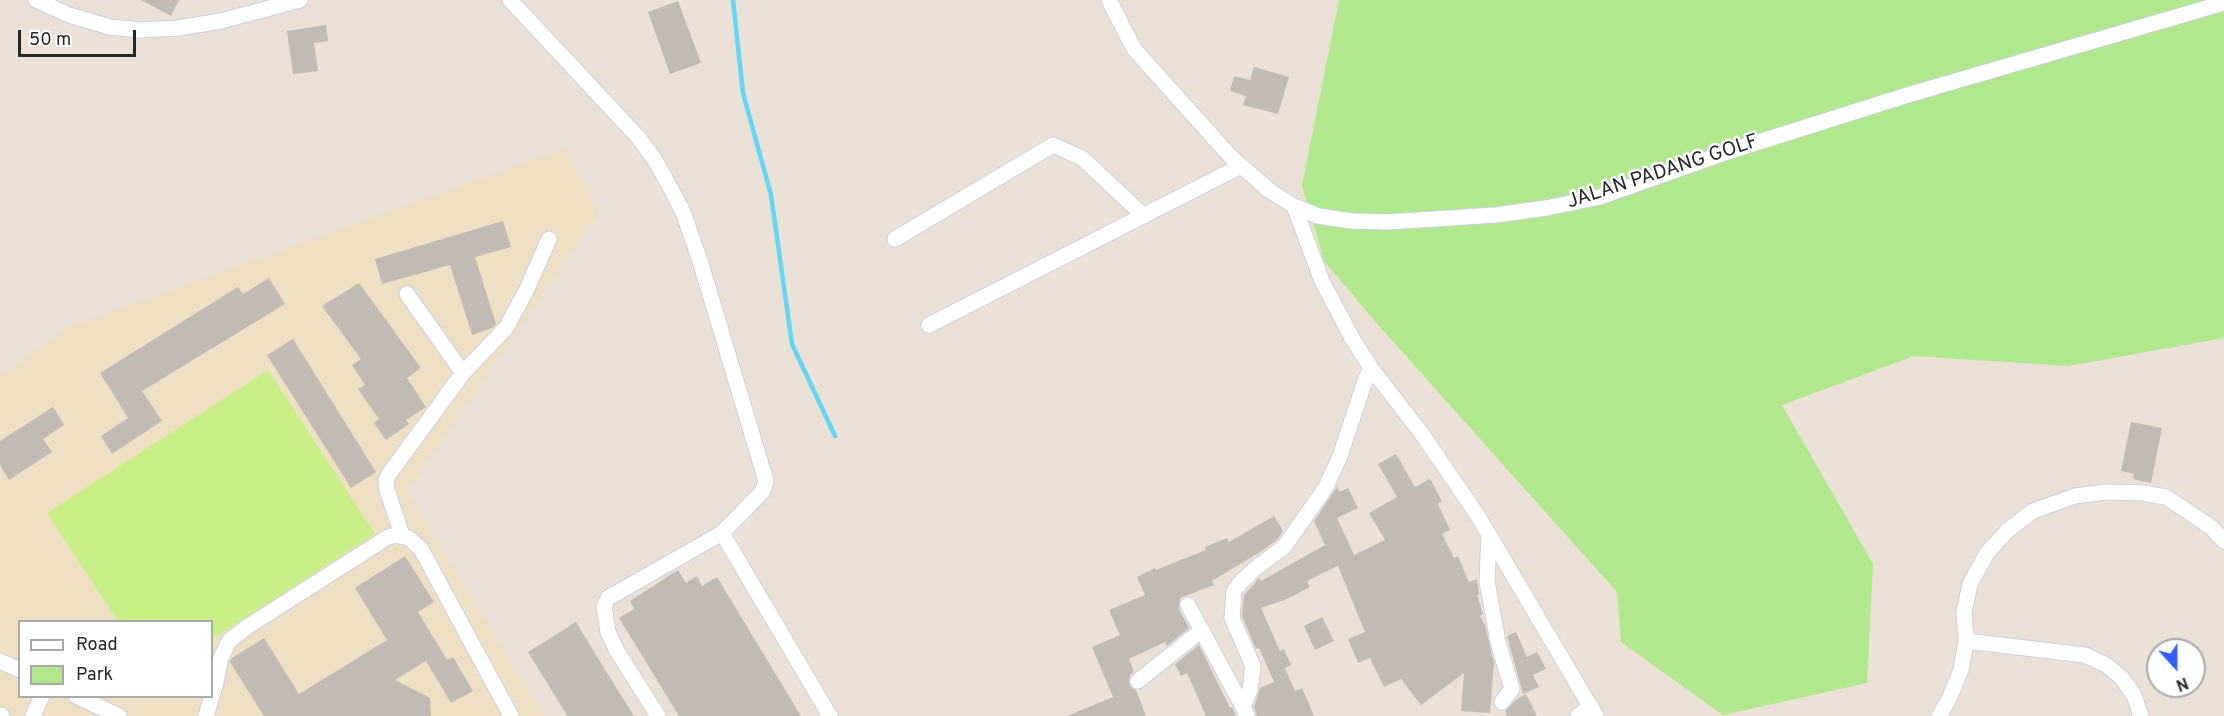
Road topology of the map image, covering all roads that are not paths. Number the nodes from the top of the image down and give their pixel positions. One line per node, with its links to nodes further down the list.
1 (36, 0): 7 (street)
2 (260, 0): 7 (street)
3 (300, 0): 7 (street)
4 (510, 0): 17 (street)
5 (1109, 0): 8 (street, JALAN PADANG GOLF)
6 (2224, 3): 9 (street, JALAN PADANG GOLF)
7 (248, 15)
8 (1241, 166): 9 (street, JALAN PADANG GOLF); 10 (street)
9 (1294, 206): 15 (street)
10 (1144, 216): 12 (street); 14 (street)
11 (549, 239): 16 (street)
12 (895, 239)
13 (407, 294): 16 (street)
14 (929, 325)
15 (1371, 368): 19 (street); 33 (street)
16 (463, 373): 18 (street)
17 (722, 533): 38 (street); 39 (street)
18 (402, 535): 27 (street); 37 (street)
19 (1490, 535): 31 (street); 32 (street)
20 (2224, 541): 23 (street)
21 (1188, 605): 22 (street)
22 (1202, 630): 26 (street); 33 (street)
23 (1966, 641): 41 (street); 42 (street)
24 (0, 661): 25 (street)
25 (18, 669)
26 (1138, 681)
27 (213, 692)
28 (41, 698): 34 (street)
29 (80, 698): 35 (street)
30 (211, 698): 36 (street)
31 (1502, 702)
32 (1593, 711): 40 (street)
33 (1245, 712)
34 (33, 716)
35 (119, 716)
36 (206, 716)
37 (511, 716)
38 (658, 716)
39 (830, 716)
40 (1578, 716)
41 (1939, 716)
42 (2141, 716)

